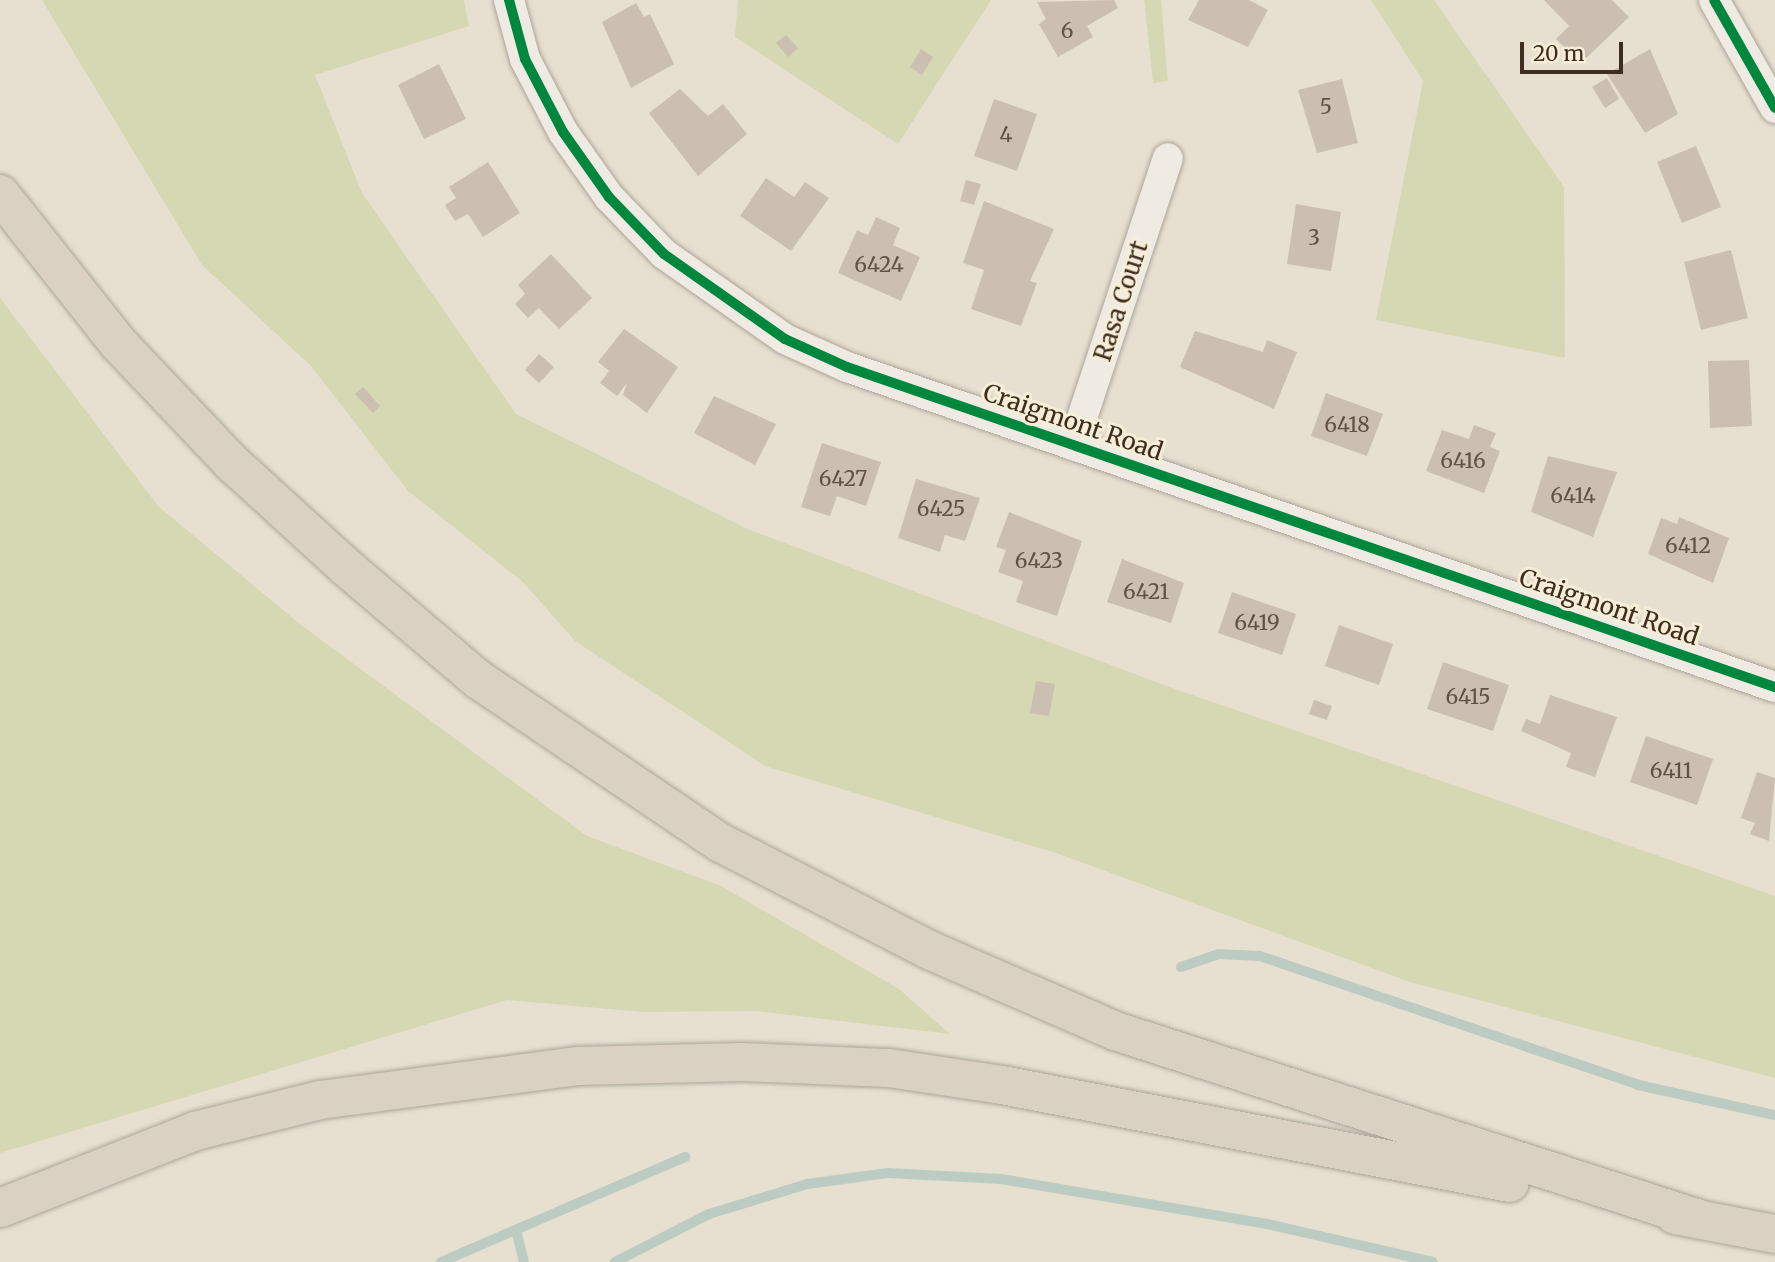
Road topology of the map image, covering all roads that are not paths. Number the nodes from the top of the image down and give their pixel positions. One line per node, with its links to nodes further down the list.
1 (509, 0): 6 (street, Craigmont Road)
2 (1714, 0): 3 (street)
3 (1775, 108)
4 (1168, 158): 6 (street, Rasa Court)
5 (0, 194): 9 (highway)
6 (1073, 445): 7 (street, Craigmont Road)
7 (1775, 687)
8 (0, 1208): 9 (highway)
9 (1699, 1219): 10 (highway)
10 (1775, 1234)

